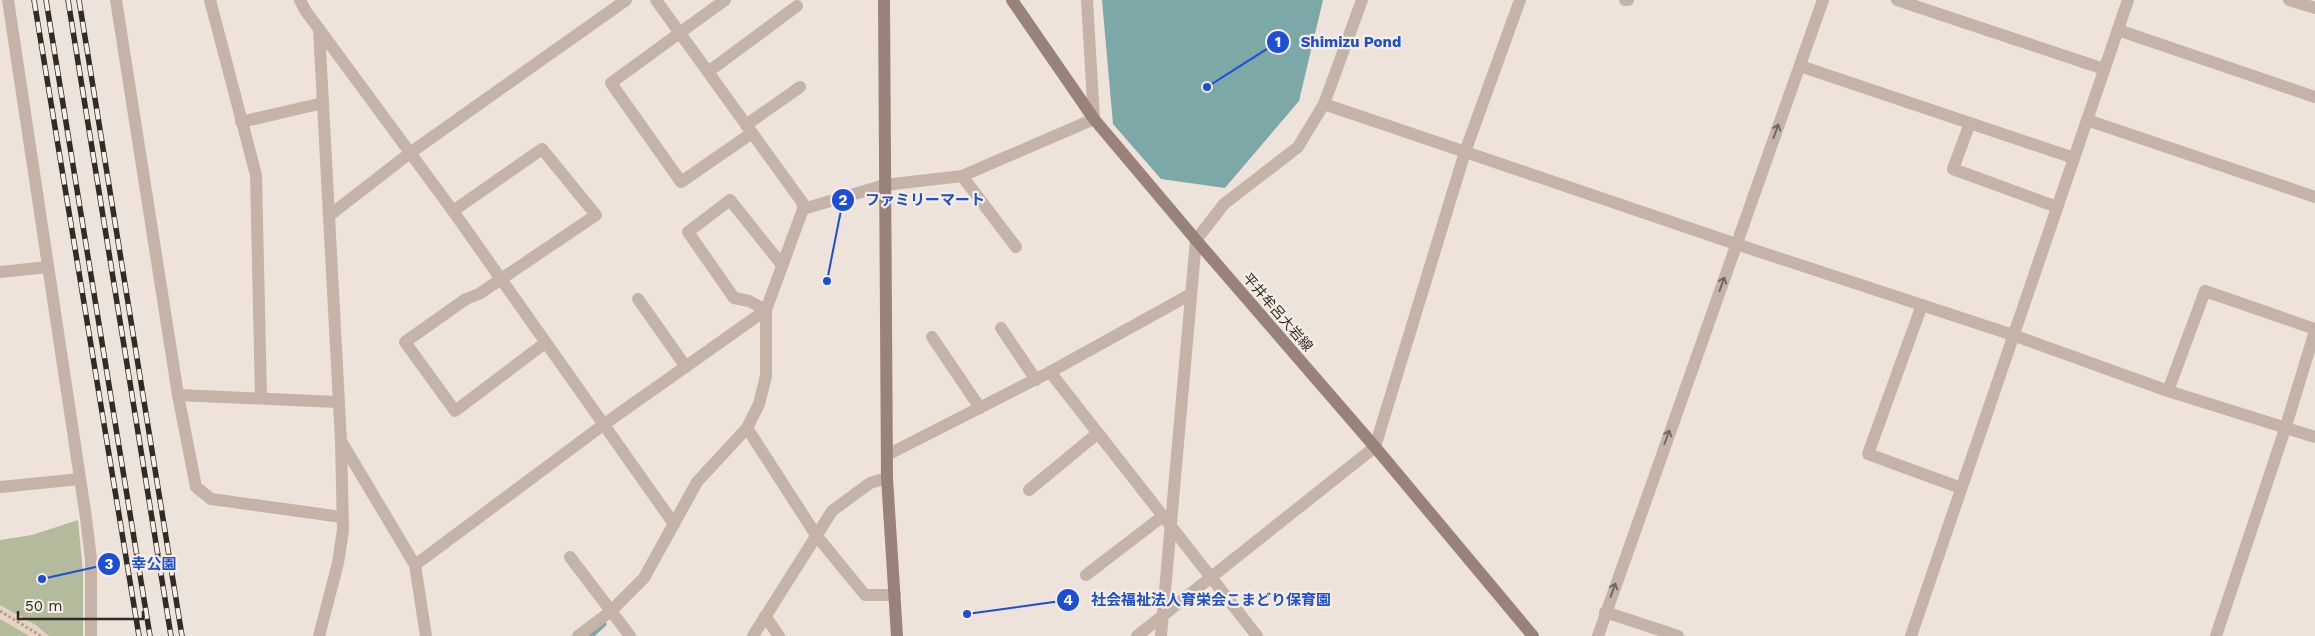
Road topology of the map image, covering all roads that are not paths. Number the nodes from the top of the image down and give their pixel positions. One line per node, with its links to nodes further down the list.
1 (8, 0): 48 (street)
2 (116, 0): 64 (street)
3 (210, 0): 31 (street)
4 (300, 0): 19 (street)
5 (626, 0): 35 (street)
6 (656, 0): 21 (street)
7 (725, 0): 21 (street)
8 (884, 0): 38 (main road)
9 (1012, 0): 29 (main road, 平井牟呂大岩線)
10 (1087, 0): 29 (street)
11 (1362, 0): 28 (street)
12 (1520, 0): 34 (street)
13 (1823, 0): 22 (street)
14 (1897, 0): 23 (street)
15 (2128, 0): 20 (street)
16 (2289, 0): 18 (street)
17 (797, 6): 24 (street)
18 (2315, 8)
19 (318, 29): 27 (street); 35 (street)
20 (2118, 30): 23 (street); 26 (street)
21 (679, 32): 24 (street); 33 (street)
22 (1800, 66): 32 (street); 45 (street, one-way to 22)
23 (2104, 69): 30 (street)
24 (708, 72): 33 (street)
25 (800, 87): 33 (street)
26 (2315, 97)
27 (323, 103): 31 (street); 43 (street)
28 (1324, 104): 34 (street); 44 (street)
29 (1094, 119): 37 (street); 44 (main road, 平井牟呂大岩線)
30 (2087, 120): 36 (street); 39 (street)
31 (241, 122): 65 (street)
32 (1970, 123): 36 (street); 40 (street)
33 (749, 129): 41 (street)
34 (1465, 152): 45 (street); 74 (street)
35 (410, 153): 42 (street); 43 (street)
36 (2074, 158): 40 (street)
37 (962, 176): 38 (street); 46 (street)
38 (886, 186): 41 (street); 75 (main road)
39 (2315, 197)
40 (2057, 207): 57 (street)
41 (803, 209): 47 (street)
42 (453, 211): 50 (street); 50 (street)
43 (330, 215): 66 (street)
44 (1196, 240): 51 (street); 74 (main road, 平井牟呂大岩線)
45 (1736, 244): 53 (street); 91 (street, one-way to 45)
46 (1016, 247)
47 (782, 265): 54 (street); 54 (street)
48 (48, 267): 49 (street); 77 (street)
49 (0, 272)
50 (501, 280): 59 (street); 59 (street)
51 (1191, 294): 61 (street); 82 (street)
52 (638, 299): 60 (street)
53 (1922, 305): 57 (street); 79 (street)
54 (766, 310): 60 (street); 70 (street)
55 (1001, 328): 62 (street)
56 (2315, 330): 63 (street); 69 (street)
57 (2013, 336): 63 (street); 79 (street)
58 (932, 337): 67 (street)
59 (545, 343): 68 (street)
60 (686, 367): 68 (street)
61 (1050, 372): 62 (street); 71 (street)
62 (1036, 380): 67 (street)
63 (2168, 391): 69 (street)
64 (178, 395): 65 (street); 81 (street)
65 (262, 398): 66 (street)
66 (338, 402): 73 (street)
67 (980, 408): 75 (street)
68 (603, 425): 83 (street); 86 (street)
69 (2286, 426): 72 (street); 109 (street)
70 (747, 428): 83 (street); 84 (street)
71 (1098, 433): 80 (street); 82 (street)
72 (2315, 437)
73 (341, 441): 81 (street); 86 (street)
74 (1376, 447): 88 (street); 105 (main road, 平井牟呂大岩線)
75 (887, 455): 76 (main road)
76 (887, 478): 84 (street); 89 (main road)
77 (80, 479): 78 (street); 94 (street)
78 (0, 487)
79 (1961, 488): 108 (street)
80 (1029, 490)
81 (342, 516): 95 (street)
82 (1167, 521): 87 (street); 88 (street); 93 (street)
83 (674, 524): 90 (street)
84 (816, 535): 89 (street); 92 (street)
85 (570, 557): 90 (street)
86 (415, 565): 96 (street)
87 (1086, 575)
88 (1212, 579): 93 (street); 104 (street)
89 (895, 595): 101 (main road)
90 (611, 611): 97 (street); 98 (street)
91 (1605, 612): 106 (street); 107 (street)
92 (764, 616): 99 (street); 100 (street)
93 (1163, 616): 102 (street); 103 (street)
94 (92, 636)
95 (319, 636)
96 (426, 636)
97 (578, 636)
98 (630, 636)
99 (753, 636)
100 (779, 636)
101 (897, 636)
102 (1137, 636)
103 (1161, 636)
104 (1257, 636)
105 (1533, 636)
106 (1598, 636)
107 (1678, 636)
108 (1911, 636)
109 (2216, 636)

